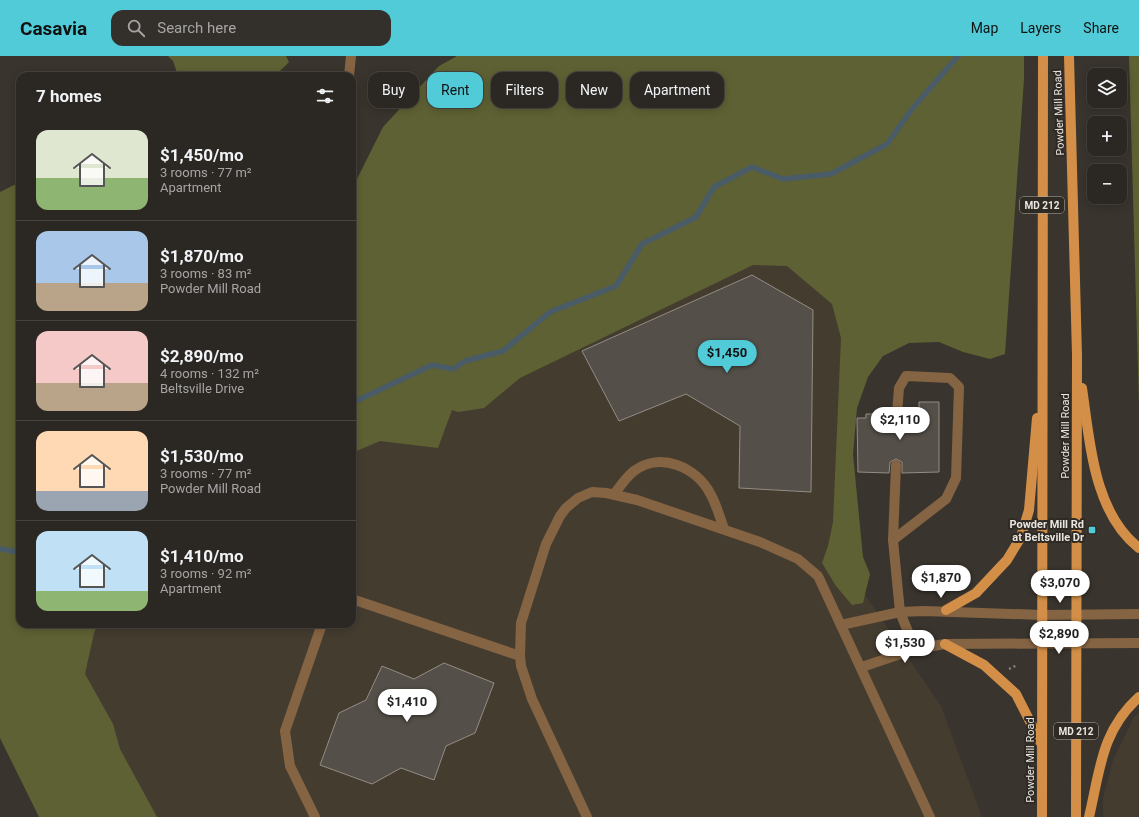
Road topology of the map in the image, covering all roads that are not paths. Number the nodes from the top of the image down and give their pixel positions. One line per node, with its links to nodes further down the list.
1 (351, 56): 4 (street)
2 (1043, 56): 5 (main road, Powder Mill Road / MD 212)
3 (1068, 56): 6 (main road, Powder Mill Road / MD 212)
4 (349, 72)
5 (1043, 354): 14 (main road); 17 (main road, Powder Mill Road / MD 212)
6 (1077, 356): 12 (main road); 18 (main road, Powder Mill Road / MD 212)
7 (897, 414): 11 (street)
8 (896, 465): 11 (street)
9 (614, 494): 10 (street); 10 (street); 26 (street)
10 (724, 530): 19 (street)
11 (893, 540): 15 (street)
12 (1139, 548)
13 (356, 600): 26 (street)
14 (946, 610): 15 (street); 17 (street)
15 (900, 612): 19 (street); 25 (street)
16 (1139, 614): 18 (street)
17 (1043, 615): 18 (street); 21 (main road, Powder Mill Road / MD 212)
18 (1076, 615): 24 (main road, Powder Mill Road / MD 212)
19 (841, 625): 27 (street)
20 (321, 628): 30 (street)
21 (1044, 643): 23 (street); 24 (street); 29 (main road, Powder Mill Road / MD 212)
22 (1139, 643): 24 (street)
23 (945, 644): 25 (street); 29 (main road)
24 (1075, 644): 34 (main road, Powder Mill Road / MD 212)
25 (915, 649): 27 (street)
26 (520, 656): 31 (street)
27 (862, 668): 32 (street)
28 (1139, 697): 35 (main road)
29 (1042, 745): 33 (main road, Powder Mill Road / MD 212)
30 (315, 817)
31 (587, 817)
32 (930, 817)
33 (1042, 817)
34 (1076, 817)
35 (1089, 817)

